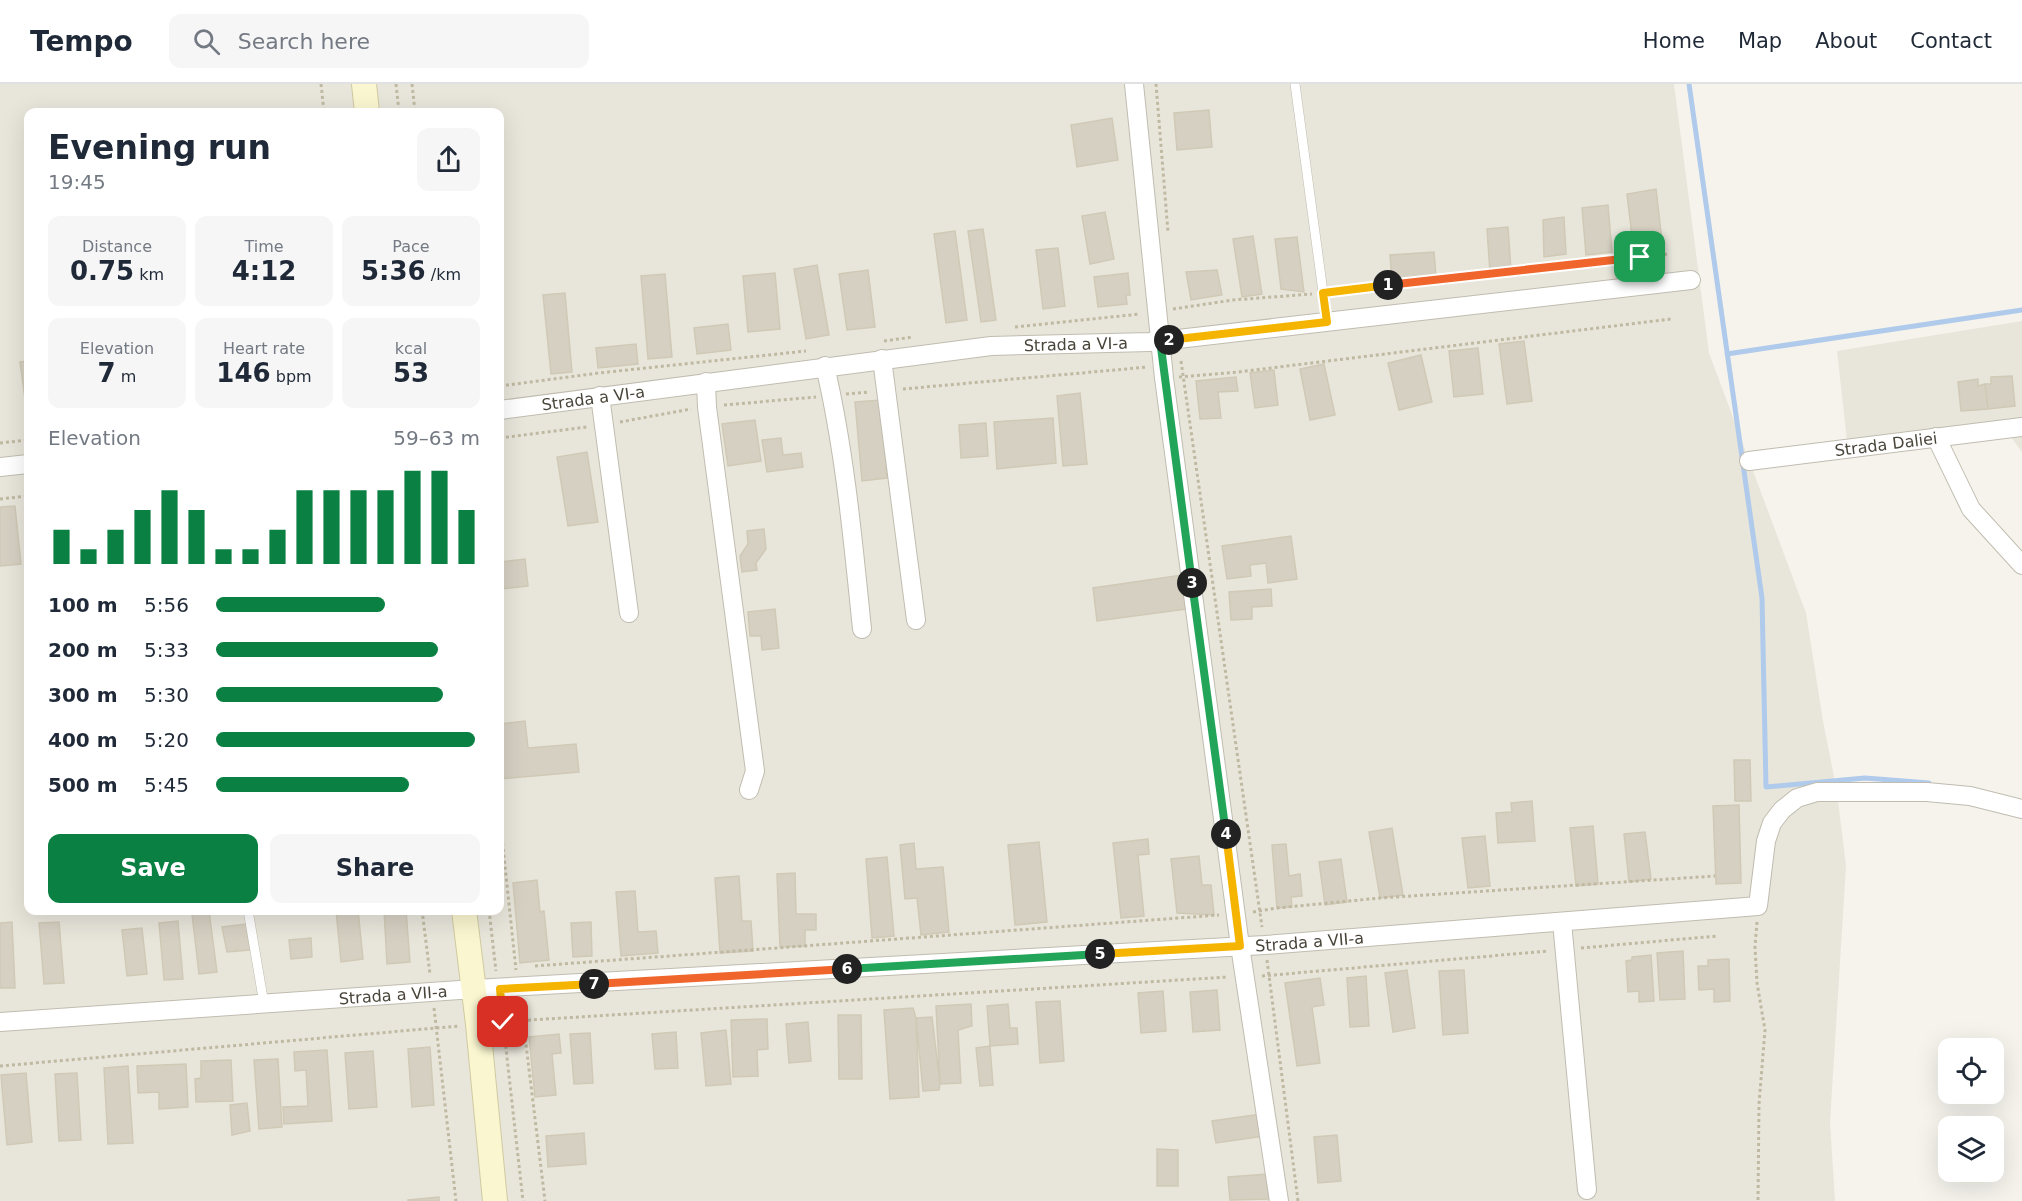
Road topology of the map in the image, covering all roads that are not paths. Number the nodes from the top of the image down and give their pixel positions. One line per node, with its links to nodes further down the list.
1 (364, 84): 4 (street)
2 (1134, 84): 7 (street)
3 (1295, 84): 6 (lane)
4 (367, 108)
5 (1691, 280): 6 (street, Strada a VI-a)
6 (1327, 322): 7 (street, Strada a VI-a)
7 (1169, 340): 8 (street, Strada a VI-a); 27 (street)
8 (880, 350): 9 (street, Strada a VI-a); 20 (street)
9 (825, 366): 10 (street, Strada a VI-a); 21 (street)
10 (706, 382): 11 (street, Strada a VI-a); 22 (street)
11 (600, 396): 12 (street, Strada a VI-a); 19 (street)
12 (504, 409)
13 (2022, 427): 14 (street, Strada Daliei)
14 (1936, 437): 15 (street, Strada Daliei); 18 (street)
15 (1749, 461)
16 (24, 464): 17 (street)
17 (0, 467)
18 (2022, 565)
19 (629, 613)
20 (916, 620)
21 (862, 629)
22 (750, 790)
23 (2022, 809): 26 (street, Strada a VII-a)
24 (250, 915): 29 (lane)
25 (465, 915): 28 (street)
26 (1562, 922): 27 (street, Strada a VII-a); 31 (street)
27 (1240, 946): 28 (street, Strada a VII-a); 33 (street)
28 (474, 989): 29 (street, Strada a VII-a); 32 (street)
29 (264, 1004): 30 (street, Strada a VII-a)
30 (0, 1022)
31 (1587, 1190)
32 (495, 1201)
33 (1279, 1201)

